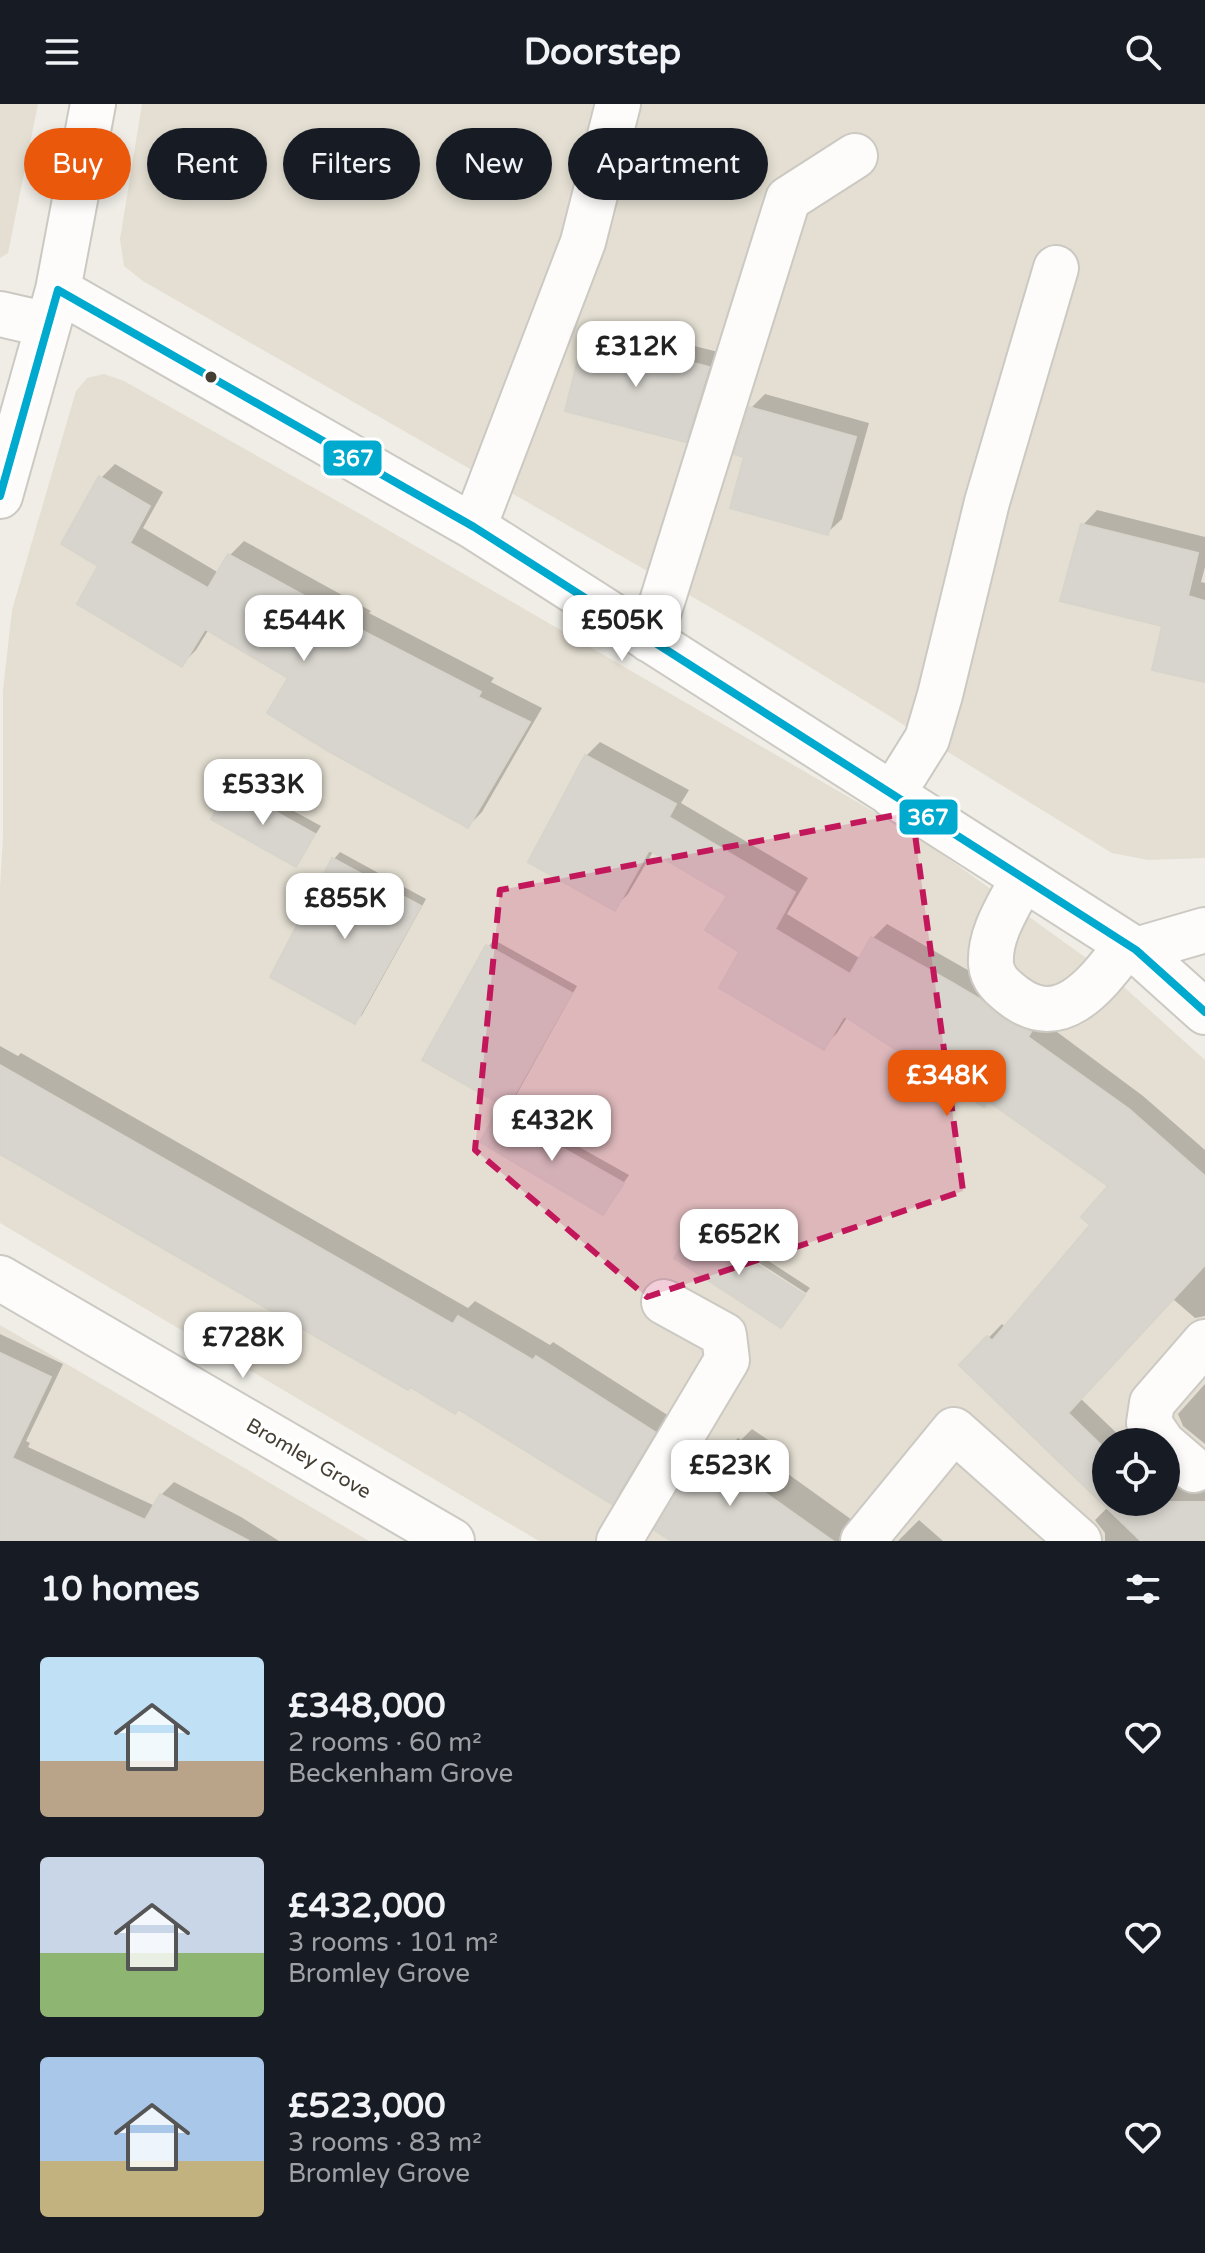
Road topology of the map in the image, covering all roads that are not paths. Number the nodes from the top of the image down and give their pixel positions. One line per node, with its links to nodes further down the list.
1 (93, 104): 5 (street)
2 (618, 104): 8 (street)
3 (855, 156): 9 (street)
4 (1056, 268): 10 (street)
5 (53, 308): 6 (street); 7 (street); 8 (street)
6 (0, 314)
7 (0, 496)
8 (474, 527): 9 (street)
9 (650, 640): 10 (street)
10 (892, 795): 11 (street)
11 (1023, 878): 13 (street); 13 (street)
12 (1205, 930): 13 (street)
13 (1131, 948): 14 (street)
14 (1205, 1012)
15 (0, 1278): 19 (street, Bromley Grove)
16 (664, 1302): 20 (street)
17 (1205, 1342): 18 (street)
18 (1153, 1428)
19 (452, 1541)
20 (619, 1541)
21 (863, 1541): 22 (street)
22 (1079, 1541)

